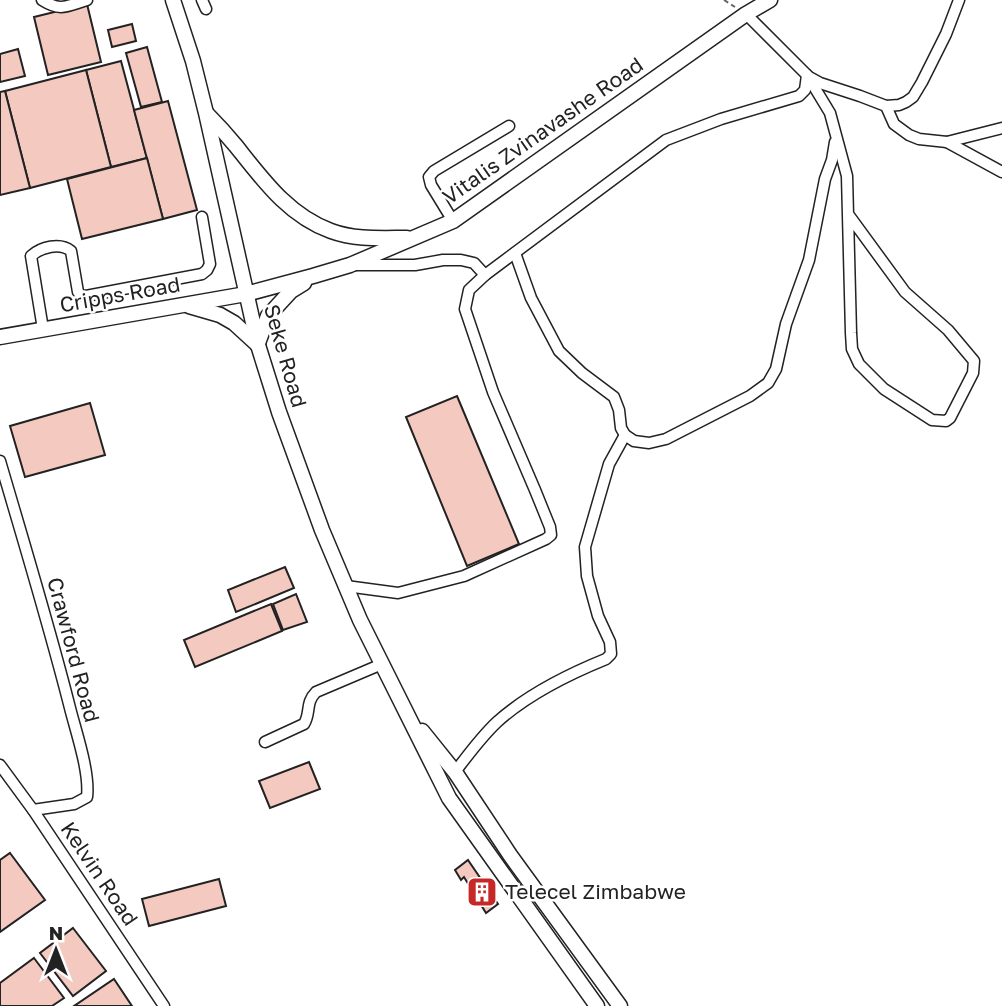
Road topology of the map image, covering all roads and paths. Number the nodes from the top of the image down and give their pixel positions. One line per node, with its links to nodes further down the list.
1 (42, 0): 2 (street)
2 (87, 0)
3 (173, 0): 9 (main road, Seke Road)
4 (770, 0): 6 (main road, Vitalis Zvinavashe Road)
5 (959, 0): 8 (street)
6 (746, 14): 7 (street); 17 (main road, Vitalis Zvinavashe Road)
7 (807, 75): 8 (street); 12 (street); 19 (street)
8 (886, 106): 13 (street)
9 (206, 113): 18 (main road); 23 (main road, Seke Road)
10 (509, 126): 17 (street)
11 (1002, 128): 13 (street)
12 (836, 137): 15 (street); 28 (street)
13 (947, 142): 14 (street)
14 (1002, 172)
15 (848, 214): 15 (street)
16 (202, 217): 25 (street)
17 (453, 221): 18 (main road, Vitalis Zvinavashe Road)
18 (415, 238): 20 (main road, Vitalis Zvinavashe Road)
19 (515, 253): 21 (street); 28 (street)
20 (349, 265): 21 (street); 22 (main road, Vitalis Zvinavashe Road)
21 (485, 275): 30 (street)
22 (313, 276): 23 (main road, Vitalis Zvinavashe Road); 27 (main road)
23 (246, 294): 24 (main road, Cripps Road); 27 (main road, Seke Road)
24 (184, 305): 25 (main road, Cripps Road); 27 (main road)
25 (43, 329): 26 (main road, Cripps Road)
26 (0, 337)
27 (258, 345): 30 (main road, Seke Road)
28 (625, 435): 35 (street)
29 (0, 461): 36 (street, Crawford Road)
30 (345, 586): 31 (main road, Seke Road)
31 (382, 664): 32 (main road, Seke Road); 33 (street)
32 (404, 708): 35 (main road, Seke Road); 38 (main road, Seke Road)
33 (265, 743)
34 (0, 765): 36 (street, Kelvin Road)
35 (455, 772): 39 (main road, Seke Road)
36 (33, 810): 37 (street, Kelvin Road)
37 (164, 1006)
38 (597, 1006)
39 (620, 1006)

